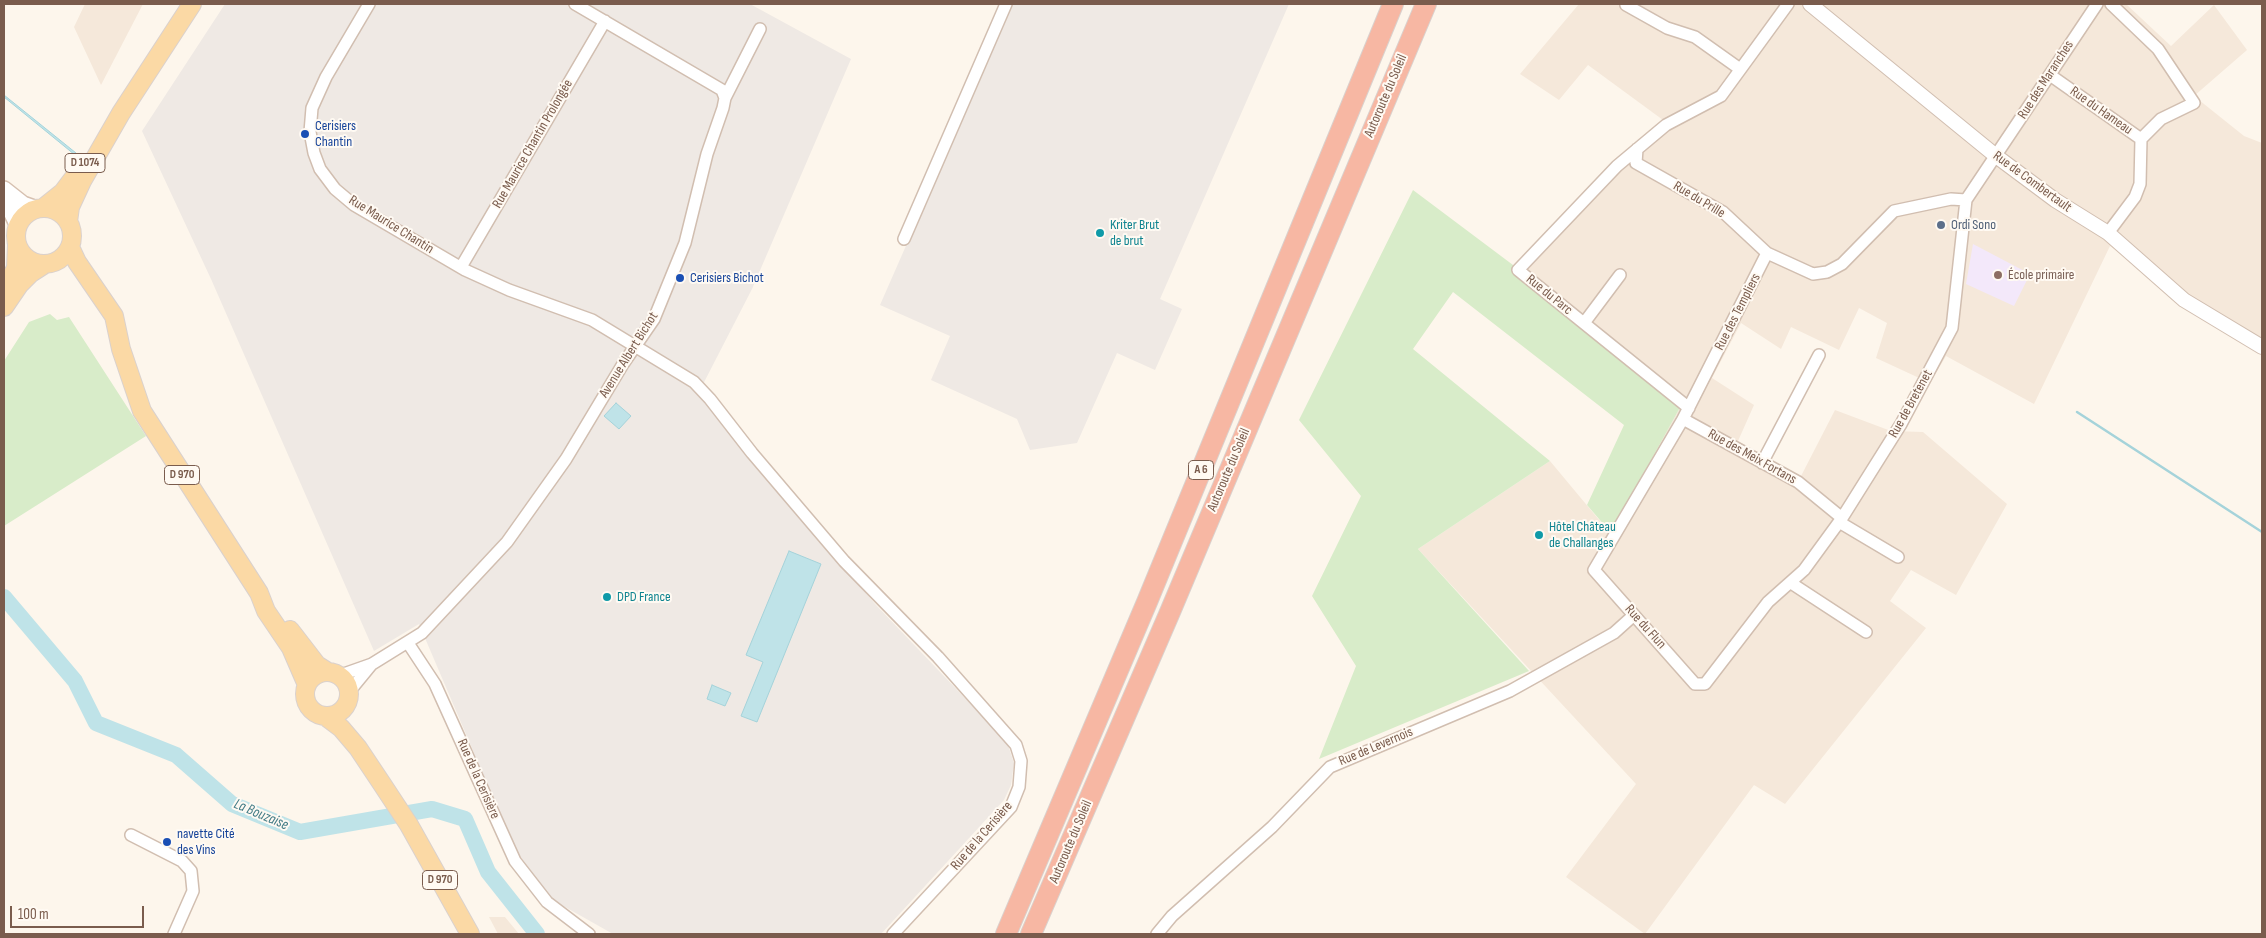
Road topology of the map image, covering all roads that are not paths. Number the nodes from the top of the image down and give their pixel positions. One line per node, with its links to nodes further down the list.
1 (192, 4): 17 (main road, D 1074)
2 (369, 4): 33 (street, Rue Maurice Chantin)
3 (575, 4): 12 (street)
4 (1006, 4): 28 (street)
5 (1393, 4): 65 (highway, Autoroute du Soleil / A 6)
6 (1426, 4): 66 (highway, Autoroute du Soleil / A 6)
7 (1788, 4): 14 (street)
8 (1810, 4): 20 (street, Rue de Combertault)
9 (2097, 4): 15 (street, Rue des Maranches)
10 (2110, 4): 18 (street)
11 (1626, 5): 14 (street)
12 (605, 21): 16 (street); 33 (street, Rue Maurice Chantin Prolongée)
13 (760, 29): 16 (street, Avenue Albert Bichot)
14 (1740, 70): 19 (street)
15 (2050, 74): 18 (street, Rue du Hameau); 20 (street, Rue des Maranches)
16 (725, 98): 38 (street, Avenue Albert Bichot)
17 (121, 114): 24 (main road, D 1074); 25 (main road, D 1074)
18 (2141, 139): 27 (street, Rue du Hameau)
19 (1638, 149): 31 (street, Rue du Prille); 37 (street, Rue du Parc)
20 (1996, 156): 23 (street, Rue des Maranches); 27 (street, Rue de Combertault)
21 (4, 189): 24 (main road)
22 (4, 198): 26 (main road)
23 (1966, 200): 31 (street); 45 (street, Rue de Bretenet)
24 (40, 209): 25 (main road); 26 (main road)
25 (68, 222): 30 (main road)
26 (18, 226): 29 (main road)
27 (2108, 234): 39 (street, Rue de Combertault)
28 (904, 239)
29 (17, 244): 32 (main road); 35 (main road)
30 (70, 247): 32 (main road); 40 (main road, D 970)
31 (1767, 253): 42 (street, Rue des Templiers)
32 (49, 264): 36 (main road); 40 (main road, D 970)
33 (461, 267): 38 (street, Rue Maurice Chantin)
34 (1620, 275): 37 (street)
35 (4, 291)
36 (4, 307)
37 (1584, 323): 42 (street, Rue du Parc)
38 (636, 346): 52 (street, Avenue Albert Bichot); 64 (street, Rue de la Cerisière)
39 (2262, 348)
40 (121, 349): 49 (main road, D 970)
41 (1819, 355): 44 (street)
42 (1689, 408): 43 (street, Rue des Templiers)
43 (1683, 419): 44 (street, Rue des Meix Fortans); 47 (street, Rue des Templiers)
44 (1762, 463): 45 (street, Rue des Meix Fortans)
45 (1840, 520): 46 (street, Rue des Meix Fortans); 48 (street, Rue de Bretenet)
46 (1898, 557)
47 (1594, 570): 50 (street, Rue du Flun)
48 (1791, 583): 51 (street); 55 (street, Rue de Bretenet)
49 (258, 593): 54 (main road, D 970); 56 (main road, D 970)
50 (1634, 615): 55 (street, Rue du Flun); 67 (street, Rue de Levernois)
51 (1866, 632)
52 (408, 643): 53 (street); 63 (street, Rue de la Cerisière)
53 (372, 664): 54 (street); 57 (street)
54 (333, 674): 56 (main road); 57 (main road)
55 (1695, 684)
56 (306, 685): 58 (main road)
57 (348, 698): 58 (main road); 59 (main road, D 970)
58 (325, 716): 59 (main road, D 970)
59 (358, 748): 62 (main road, D 970)
60 (130, 835): 61 (street)
61 (174, 934)
62 (470, 934)
63 (589, 934)
64 (893, 934)
65 (1006, 934)
66 (1031, 934)
67 (1157, 934)

